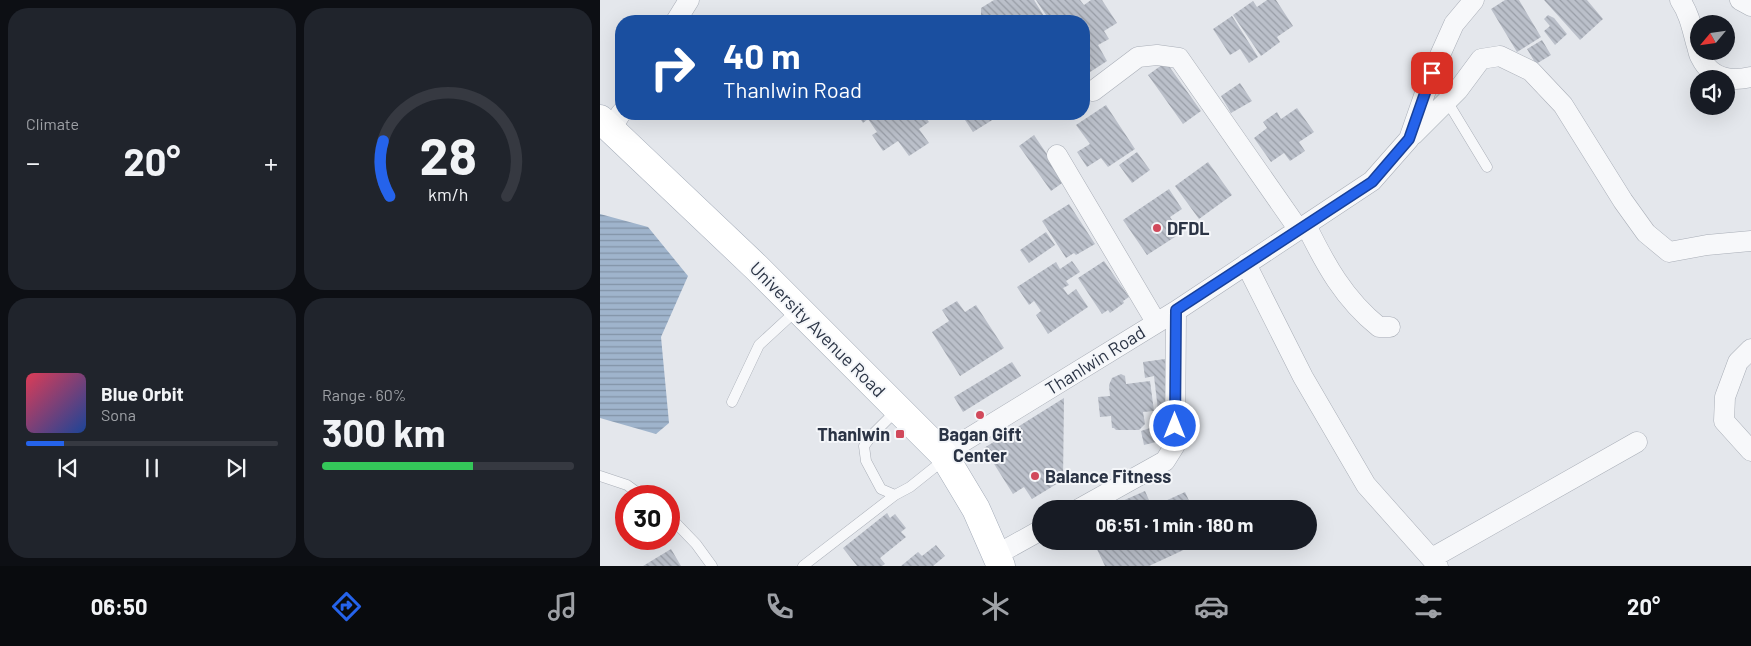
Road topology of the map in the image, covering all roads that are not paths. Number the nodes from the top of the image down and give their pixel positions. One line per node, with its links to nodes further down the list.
1 (689, 0): 6 (street)
2 (1474, 0): 11 (street, Thanlwin Road)
3 (1680, 0): 7 (street)
4 (1740, 0): 5 (street)
5 (1751, 6)
6 (680, 15)
7 (1751, 77)
8 (1093, 91): 14 (street)
9 (1447, 101): 11 (street); 13 (lane); 15 (street)
10 (611, 120): 17 (main road, University Avenue Road)
11 (1409, 139): 14 (street, Thanlwin Road)
12 (1057, 155): 19 (street)
13 (1487, 167)
14 (1302, 227): 16 (street, Thanlwin Road); 20 (street)
15 (1751, 241)
16 (1246, 264): 18 (street, Thanlwin Road); 33 (street)
17 (798, 309): 22 (lane); 23 (main road, University Avenue Road)
18 (1176, 310): 19 (street, Thanlwin Road); 30 (street)
19 (1156, 322): 26 (street, Thanlwin Road)
20 (1390, 327)
21 (1751, 349): 25 (street)
22 (732, 402)
23 (898, 410): 26 (main road, University Avenue Road); 29 (lane)
24 (1637, 442): 33 (street)
25 (1751, 451)
26 (944, 457): 29 (lane); 34 (main road, University Avenue Road)
27 (600, 476): 28 (lane)
28 (627, 485)
29 (895, 495): 36 (lane)
30 (1095, 500)
31 (680, 527): 35 (lane)
32 (1032, 537): 34 (street)
33 (1435, 562)
34 (999, 563)
35 (712, 566)
36 (804, 566)

